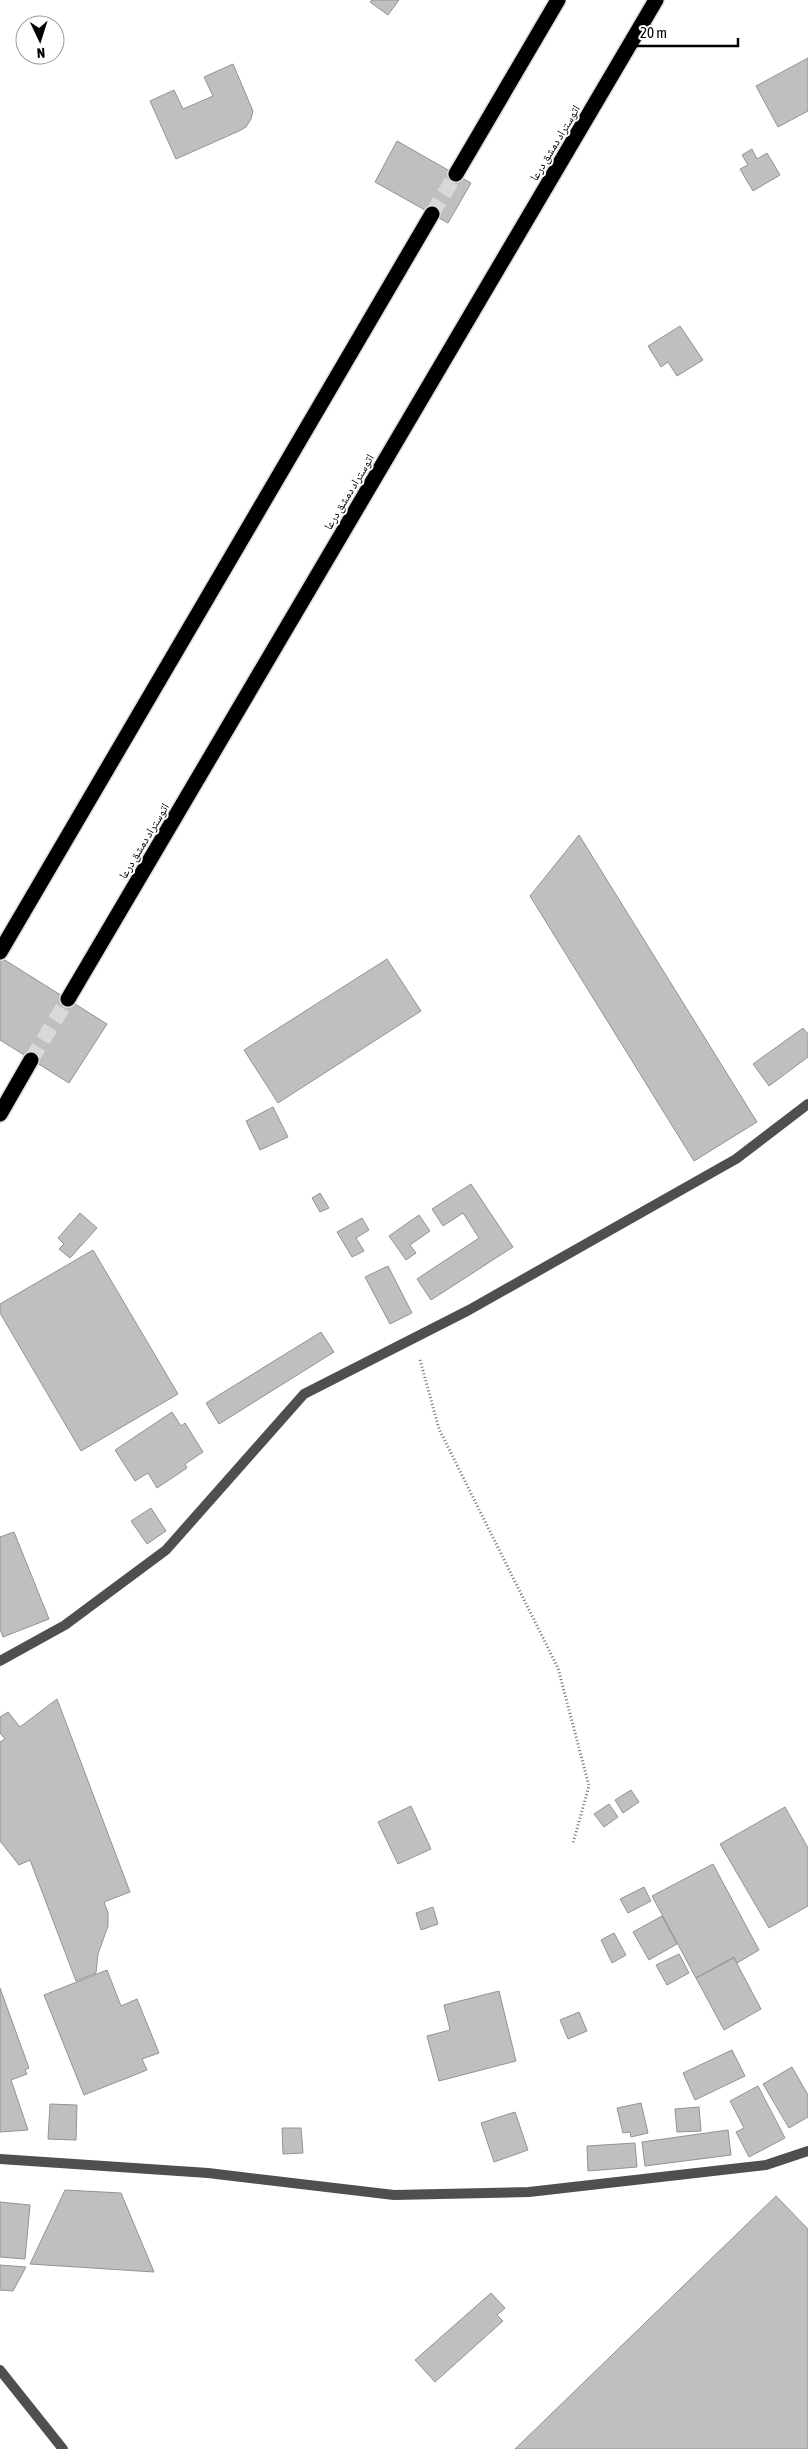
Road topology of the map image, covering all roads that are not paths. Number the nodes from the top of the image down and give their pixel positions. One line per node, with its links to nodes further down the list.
1 (558, 0): 3 (highway)
2 (656, 0): 6 (highway, اتوستراد دمشق درعا)
3 (456, 174)
4 (432, 214): 5 (highway)
5 (0, 952)
6 (68, 999)
7 (31, 1060): 9 (highway)
8 (808, 1104): 10 (street)
9 (0, 1114)
10 (0, 1660)
11 (808, 2151): 12 (street)
12 (0, 2159)
13 (0, 2370): 14 (street)
14 (63, 2449)

